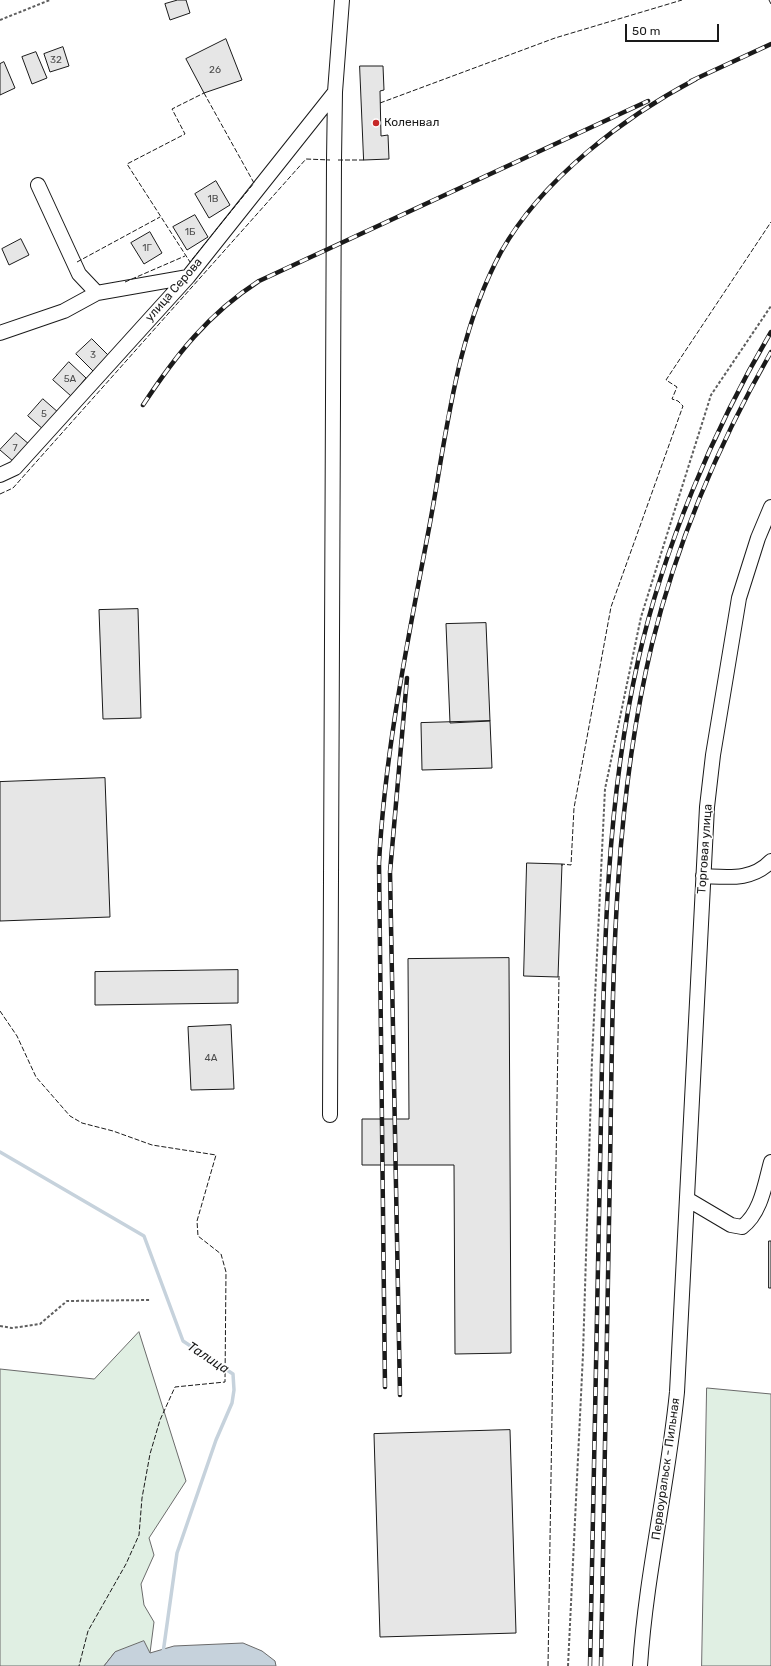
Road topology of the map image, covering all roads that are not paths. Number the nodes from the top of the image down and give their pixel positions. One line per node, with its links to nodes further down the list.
1 (342, 0): 2 (street)
2 (335, 92): 4 (street, улица Серова); 11 (street)
3 (38, 185): 5 (street)
4 (188, 277): 5 (street); 7 (street, улица Серова)
5 (97, 293): 6 (street)
6 (0, 333)
7 (0, 475)
8 (771, 507): 10 (street, Торговая улица)
9 (771, 861): 10 (street)
10 (703, 876): 13 (street, Торговая улица)
11 (330, 1115)
12 (771, 1162): 13 (street)
13 (687, 1199): 14 (street, Первоуральск - Пильная)
14 (640, 1666)

